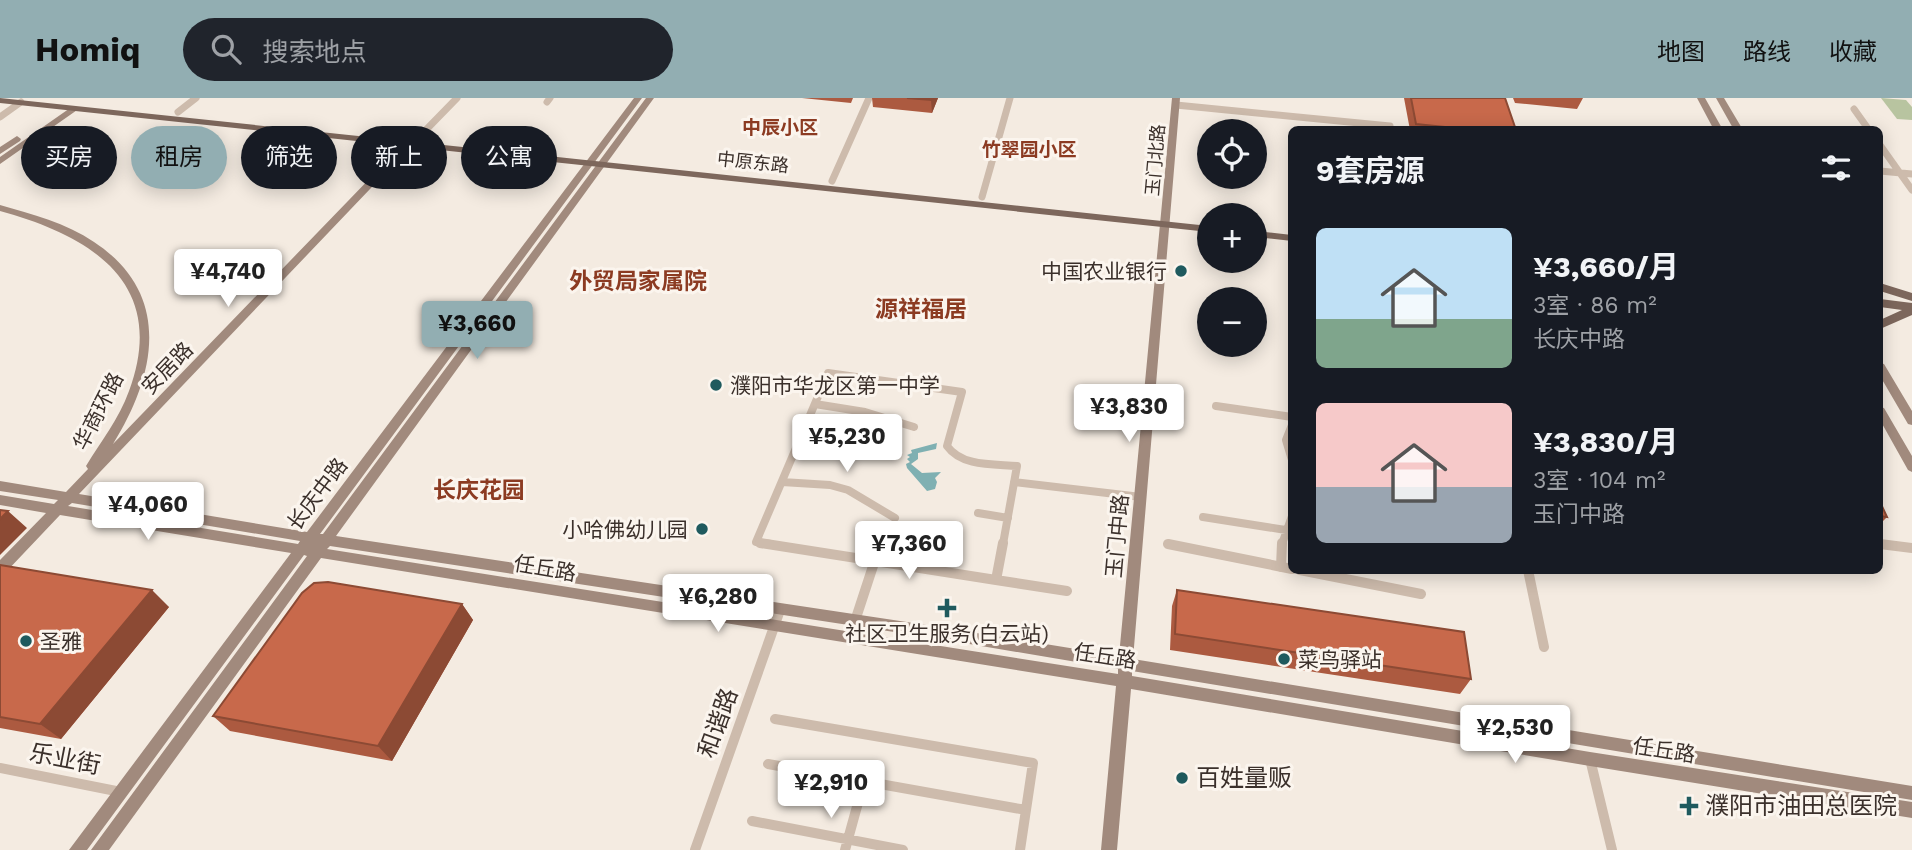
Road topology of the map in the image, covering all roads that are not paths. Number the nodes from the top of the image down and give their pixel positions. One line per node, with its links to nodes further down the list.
1 (51, 98): 16 (main road, 中原东路)
2 (196, 98): 16 (street)
3 (457, 98): 18 (street)
4 (638, 98): 28 (street)
5 (650, 98): 28 (street)
6 (869, 98): 33 (street)
7 (1010, 98): 36 (street)
8 (1701, 98): 20 (street)
9 (1720, 98): 21 (street)
10 (0, 100): 11 (main road, 中原东路)
11 (21, 102): 13 (main road, 中原东路); 17 (street)
12 (1176, 102): 19 (street); 38 (street, 玉门北路)
13 (64, 107): 14 (main road, 中原东路); 27 (street)
14 (76, 108): 24 (main road, 中原东路); 29 (street)
15 (1854, 109): 22 (street)
16 (178, 111): 23 (main road, 中原东路)
17 (0, 117)
18 (428, 126)
19 (1390, 126)
20 (1716, 126)
21 (1737, 126)
22 (1865, 126)
23 (351, 132)
24 (351, 134)
25 (447, 144): 28 (main road, 中原东路)
26 (1883, 149): 31 (street)
27 (0, 151)
28 (598, 160): 33 (main road, 中原东路); 38 (main road, 中原东路); 71 (street, 长庆中路); 72 (street, 长庆中路)
29 (0, 162)
30 (1883, 171): 31 (street)
31 (1899, 173): 32 (street); 35 (street)
32 (1912, 174)
33 (832, 181): 36 (main road, 中原东路)
34 (367, 189): 62 (street, 安居路)
35 (1912, 190)
36 (982, 197): 38 (main road, 中原东路)
37 (0, 208): 62 (street, 华商环路)
38 (1165, 221): 39 (main road, 中原东路); 40 (main road, 中原东路); 63 (street, 玉门中路)
39 (1197, 222)
40 (1197, 227)
41 (1267, 227): 42 (main road)
42 (1288, 230)
43 (1267, 235): 44 (main road)
44 (1288, 238)
45 (1883, 289): 47 (main road)
46 (1883, 295): 47 (main road)
47 (1912, 298)
48 (1883, 304): 49 (main road)
49 (1912, 309): 50 (main road)
50 (1883, 324)
51 (1883, 372): 56 (street)
52 (815, 404): 57 (street); 59 (street); 60 (street)
53 (1216, 406): 54 (street)
54 (1288, 415)
55 (1883, 420): 58 (street)
56 (1912, 421)
57 (914, 427)
58 (1912, 467)
59 (782, 482): 68 (street); 77 (street)
60 (1014, 482): 63 (street); 69 (street)
61 (0, 486): 62 (street, 任丘路)
62 (69, 497): 65 (street, 华商环路); 71 (street, 任丘路)
63 (1141, 498): 89 (street, 玉门中路)
64 (0, 500): 65 (street, 任丘路)
65 (58, 509): 76 (street, 任丘路); 79 (street, 华商环路)
66 (978, 513): 69 (street)
67 (1203, 517): 70 (street)
68 (895, 518)
69 (1008, 518): 82 (street)
70 (1288, 531): 78 (street)
71 (311, 537): 72 (street, 任丘路); 76 (street, 长庆中路)
72 (327, 540): 76 (street, 长庆中路); 85 (street, 任丘路)
73 (1168, 544): 78 (street)
74 (1883, 544): 75 (street)
75 (1912, 548)
76 (309, 552): 87 (street, 任丘路); 95 (street, 长庆中路); 102 (street, 长庆中路)
77 (875, 561): 82 (street); 86 (street)
78 (1286, 568)
79 (0, 569)
80 (1320, 574): 84 (street)
81 (1529, 574): 88 (street)
82 (996, 580): 83 (street)
83 (1067, 591)
84 (1421, 594)
85 (780, 610): 86 (street, 任丘路); 87 (street, 和谐路)
86 (855, 621): 89 (street, 任丘路)
87 (775, 625): 89 (street, 任丘路); 103 (street, 和谐路)
88 (1544, 648)
89 (1125, 673): 91 (street, 任丘路); 96 (street, 任丘路); 106 (street, 玉门中路)
90 (775, 719): 97 (street)
91 (1590, 759): 98 (street, 任丘路); 107 (street)
92 (768, 764): 94 (street)
93 (0, 768): 95 (street, 乐业街)
94 (864, 781): 97 (street); 100 (street)
95 (121, 792): 101 (street, 长庆中路)
96 (1912, 793)
97 (1026, 810): 105 (street)
98 (1912, 810)
99 (752, 821): 100 (street)
100 (846, 845): 104 (street)
101 (77, 850)
102 (99, 850)
103 (695, 850)
104 (903, 850)
105 (1020, 850)
106 (1109, 850)
107 (1612, 850)

